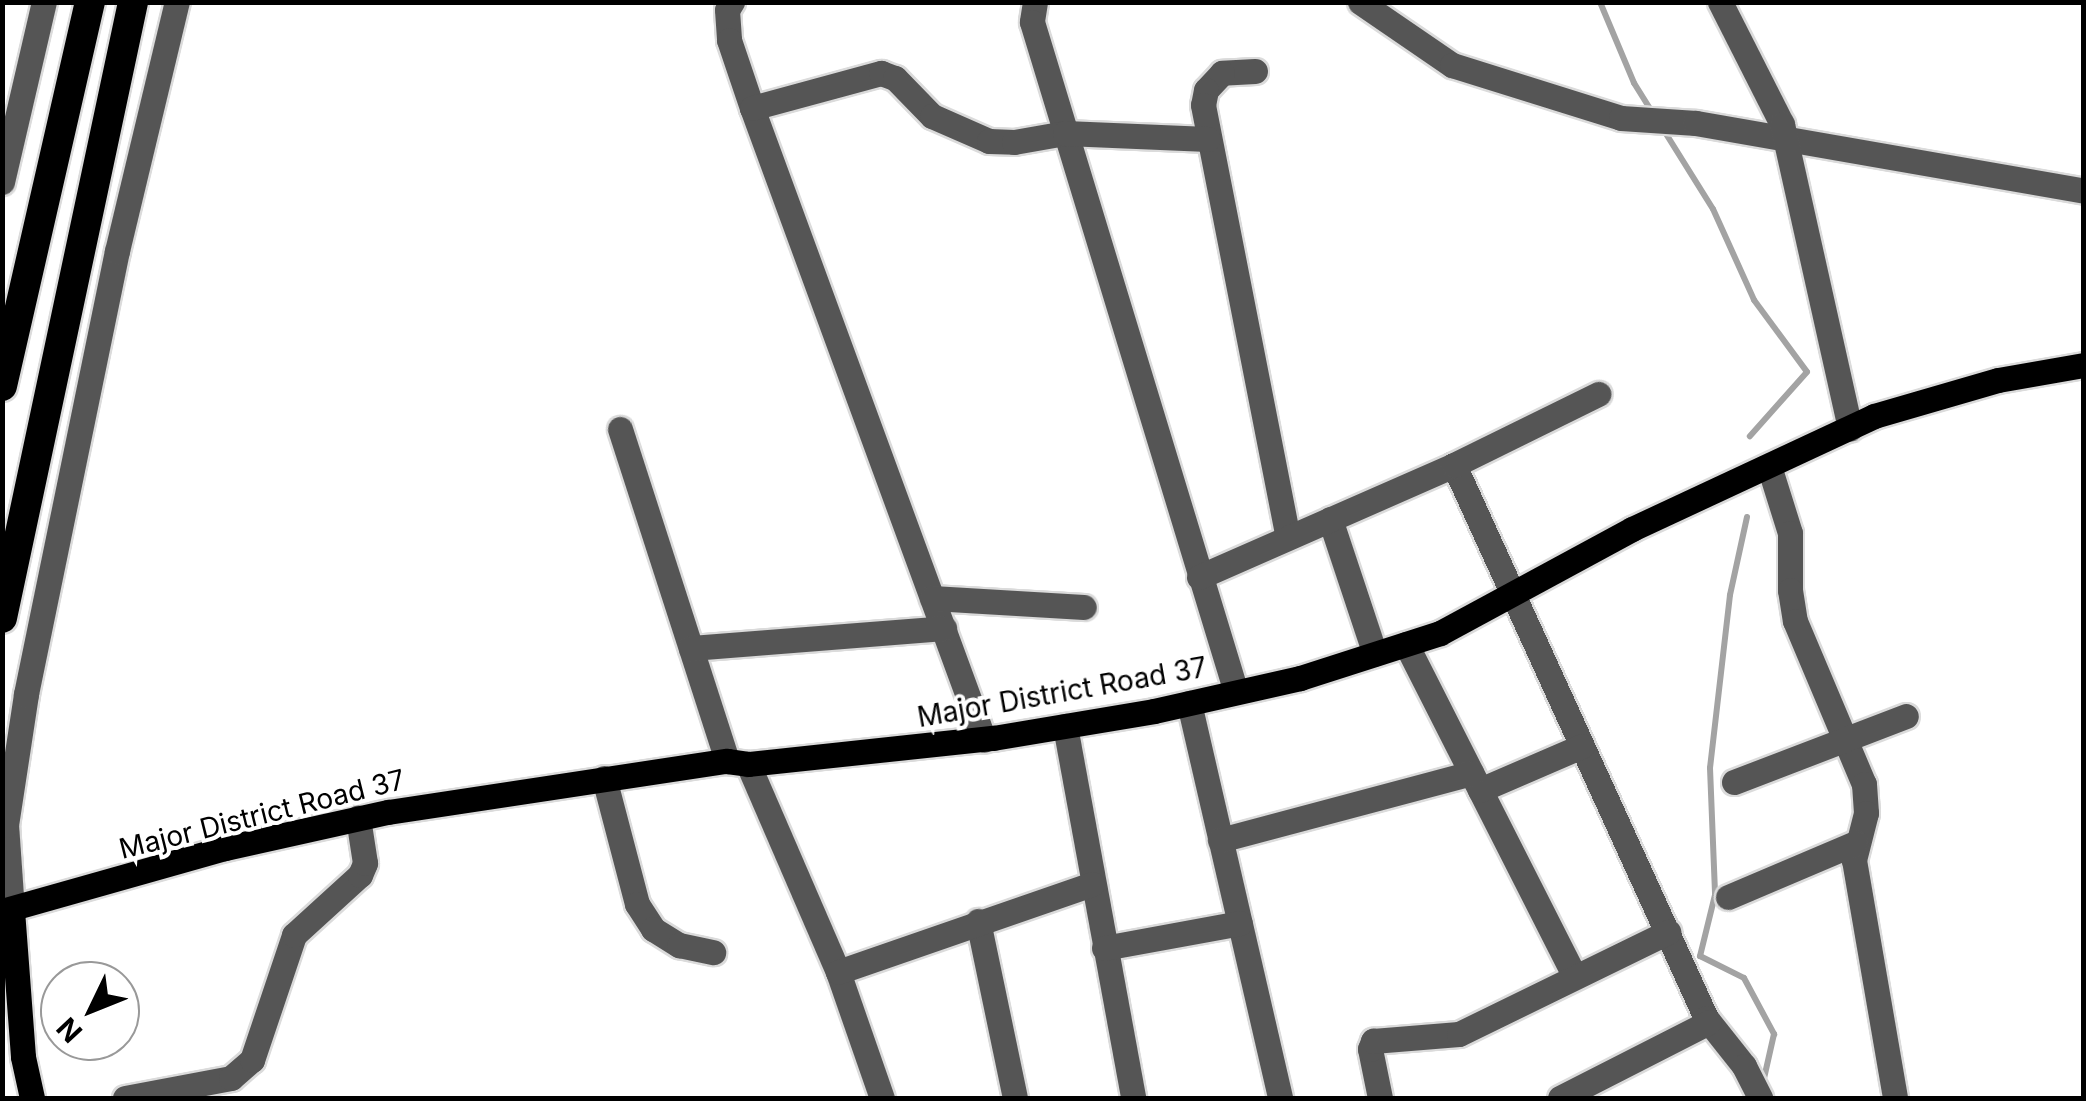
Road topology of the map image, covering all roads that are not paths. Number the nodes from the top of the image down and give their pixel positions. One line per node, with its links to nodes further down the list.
1 (44, 2): 11 (street)
2 (90, 2): 18 (highway)
3 (133, 2): 30 (highway)
4 (178, 2): 51 (street)
5 (732, 2): 10 (street)
6 (1035, 2): 12 (street)
7 (1360, 2): 14 (street)
8 (1720, 2): 14 (street)
9 (1255, 70): 13 (street)
10 (752, 108): 12 (street); 28 (street)
11 (10, 117): 15 (street)
12 (1065, 133): 13 (street); 26 (street)
13 (1208, 140): 25 (street)
14 (1786, 142): 16 (street); 21 (street)
15 (2, 182)
16 (2084, 191)
17 (2084, 365): 21 (main road, Major District Road 37)
18 (2, 386)
19 (1598, 394): 22 (street)
20 (620, 428): 33 (street)
21 (1850, 428): 23 (main road, Major District Road 37)
22 (1454, 464): 24 (street); 27 (street)
23 (1769, 466): 27 (main road, Major District Road 37); 40 (street)
24 (1330, 519): 25 (street); 34 (street)
25 (1288, 537): 26 (street)
26 (1199, 577): 35 (street)
27 (1514, 594): 32 (main road, Major District Road 37); 41 (street)
28 (932, 598): 29 (street); 31 (street)
29 (1084, 607)
30 (2, 618)
31 (944, 628): 33 (street); 39 (street)
32 (1406, 644): 34 (main road, Major District Road 37); 44 (street)
33 (691, 648): 42 (street)
34 (1376, 654): 35 (main road, Major District Road 37)
35 (1236, 692): 36 (main road, Major District Road 37)
36 (1189, 702): 38 (main road, Major District Road 37); 47 (street)
37 (1906, 716): 40 (street)
38 (1065, 726): 39 (main road, Major District Road 37); 49 (street)
39 (984, 740): 42 (main road, Major District Road 37)
40 (1845, 740): 45 (street); 48 (street)
41 (1582, 746): 44 (street); 54 (street)
42 (737, 763): 43 (main road, Major District Road 37); 57 (street)
43 (604, 778): 46 (main road, Major District Road 37); 56 (street)
44 (1476, 782): 47 (street); 58 (street)
45 (1734, 782)
46 (358, 818): 51 (main road, Major District Road 37); 60 (street)
47 (1220, 840): 53 (street)
48 (1856, 843): 50 (street); 70 (street)
49 (1092, 884): 52 (street); 55 (street)
50 (1728, 897)
51 (7, 911): 61 (main road)
52 (978, 921): 57 (street); 64 (street)
53 (1240, 923): 55 (street); 66 (street)
54 (1668, 932): 58 (street); 59 (street)
55 (1104, 948): 65 (street)
56 (713, 952)
57 (838, 972): 63 (street)
58 (1574, 978): 67 (street)
59 (1710, 1022): 68 (street); 69 (street)
60 (235, 1088): 62 (street)
61 (32, 1098)
62 (125, 1098)
63 (882, 1098)
64 (1015, 1098)
65 (1133, 1098)
66 (1280, 1098)
67 (1380, 1098)
68 (1560, 1098)
69 (1760, 1098)
70 (1895, 1098)

